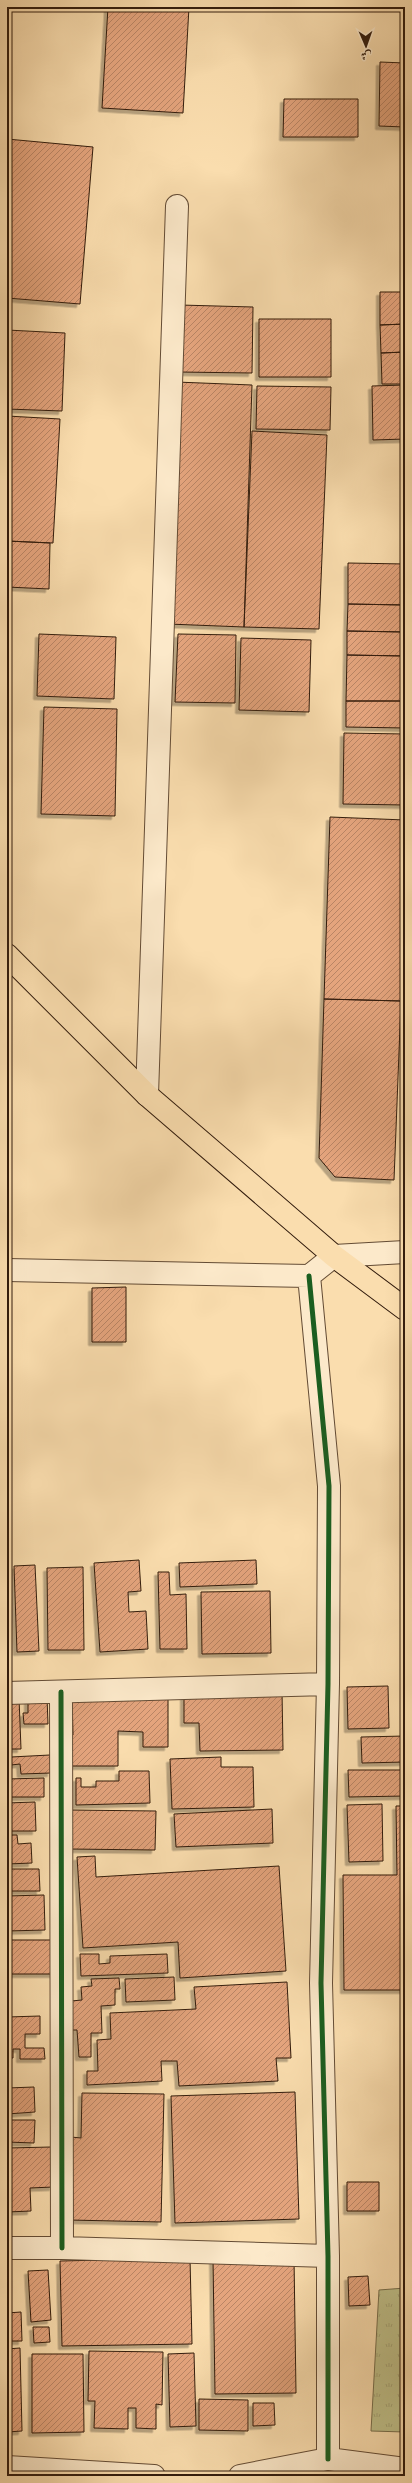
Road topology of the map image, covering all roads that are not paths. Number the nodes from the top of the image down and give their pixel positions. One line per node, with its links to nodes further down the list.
1 (177, 206): 3 (street)
2 (7, 955): 3 (main road)
3 (147, 1095): 5 (main road)
4 (405, 1252): 5 (street)
5 (334, 1256): 7 (street); 8 (main road)
6 (7, 1270): 7 (street)
7 (309, 1276): 9 (street)
8 (405, 1309)
9 (328, 1684): 10 (street); 14 (street)
10 (61, 1692): 11 (street); 13 (street)
11 (7, 1693)
12 (7, 2248): 13 (street)
13 (62, 2248): 14 (street)
14 (328, 2256): 15 (street)
15 (328, 2458): 16 (street); 19 (street)
16 (405, 2469)
17 (15, 2470): 18 (street)
18 (154, 2476)
19 (240, 2476)

